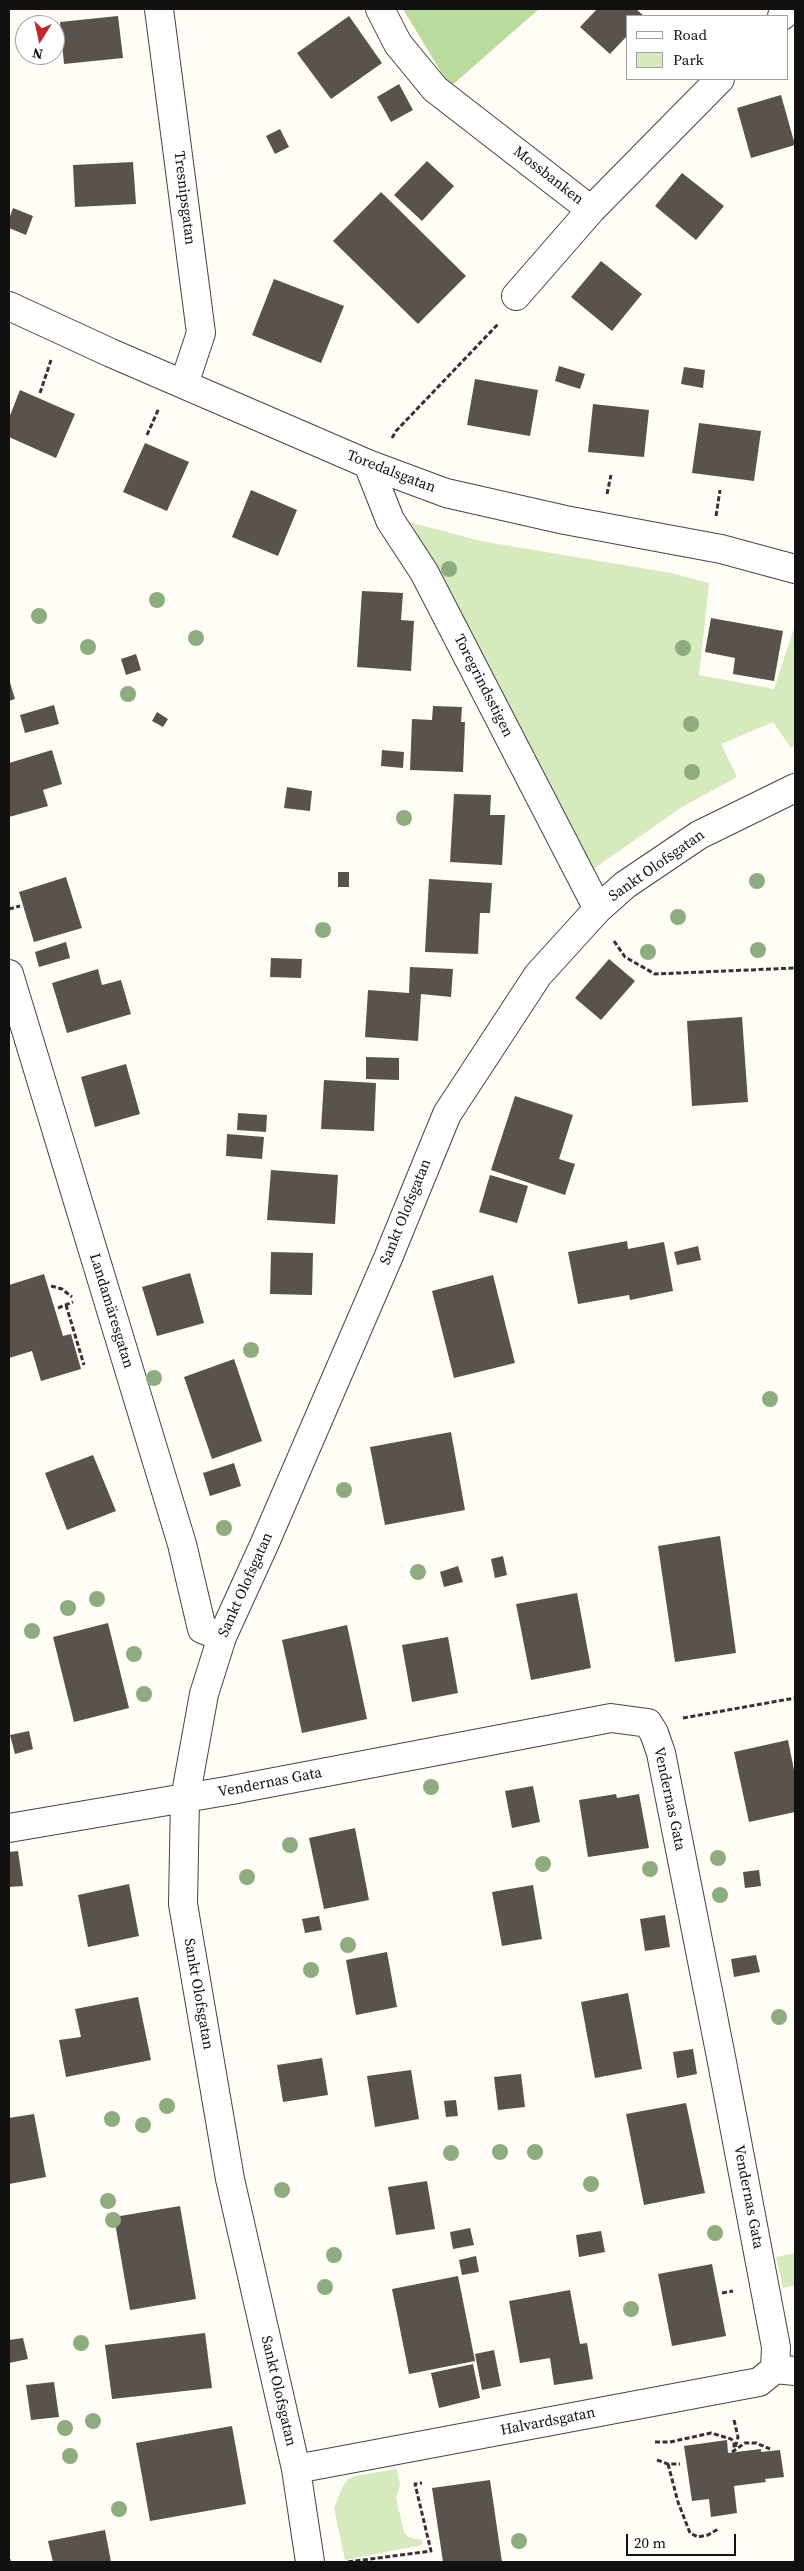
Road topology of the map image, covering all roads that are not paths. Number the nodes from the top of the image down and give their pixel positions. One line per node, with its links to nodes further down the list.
1 (159, 9): 7 (street, Tresnipsgatan)
2 (380, 9): 4 (street, Mossbanken)
3 (719, 80): 4 (street, Mossbanken)
4 (592, 210): 5 (street)
5 (516, 296)
6 (9, 306): 7 (street, Toredalsgatan)
7 (184, 384): 8 (street, Toredalsgatan)
8 (368, 464): 9 (street, Toredalsgatan); 11 (street, Toregrindsstigen)
9 (795, 569)
10 (795, 788): 11 (street, Sankt Olofsgatan)
11 (598, 909): 14 (street, Sankt Olofsgatan)
12 (9, 974): 13 (street, Landamäresgatan)
13 (13, 1004): 14 (street, Landamäresgatan)
14 (222, 1637): 15 (street, Sankt Olofsgatan)
15 (185, 1799): 16 (street, Vendernas Gata); 17 (street, Vendernas Gata); 18 (street, Sankt Olofsgatan)
16 (9, 1828)
17 (785, 2370): 18 (street, Halvardsgatan)
18 (296, 2469): 19 (street, Sankt Olofsgatan)
19 (310, 2562)

